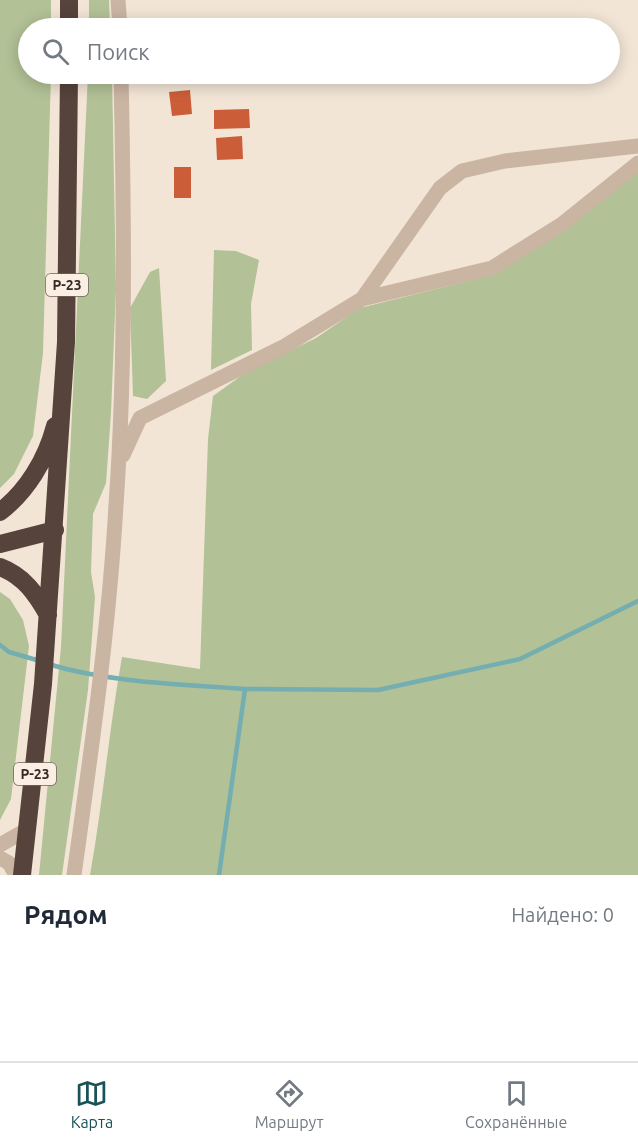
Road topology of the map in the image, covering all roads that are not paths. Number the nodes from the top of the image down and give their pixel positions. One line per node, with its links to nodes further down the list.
1 (69, 0): 3 (highway)
2 (118, 0): 4 (street)
3 (69, 18)
4 (119, 18)
5 (69, 84): 10 (highway, Р-23)
6 (121, 84): 11 (street)
7 (638, 146): 9 (street)
8 (638, 163): 9 (street)
9 (362, 299): 11 (street)
10 (63, 393): 12 (highway); 13 (highway, Р-23)
11 (119, 463): 22 (street)
12 (0, 512)
13 (55, 530): 14 (highway); 16 (highway, Р-23)
14 (0, 544)
15 (0, 567): 16 (highway)
16 (48, 615): 17 (highway, Р-23)
17 (28, 829): 18 (street); 21 (highway, Р-23)
18 (0, 845)
19 (0, 858): 20 (street)
20 (16, 875)
21 (22, 875)
22 (74, 875)

